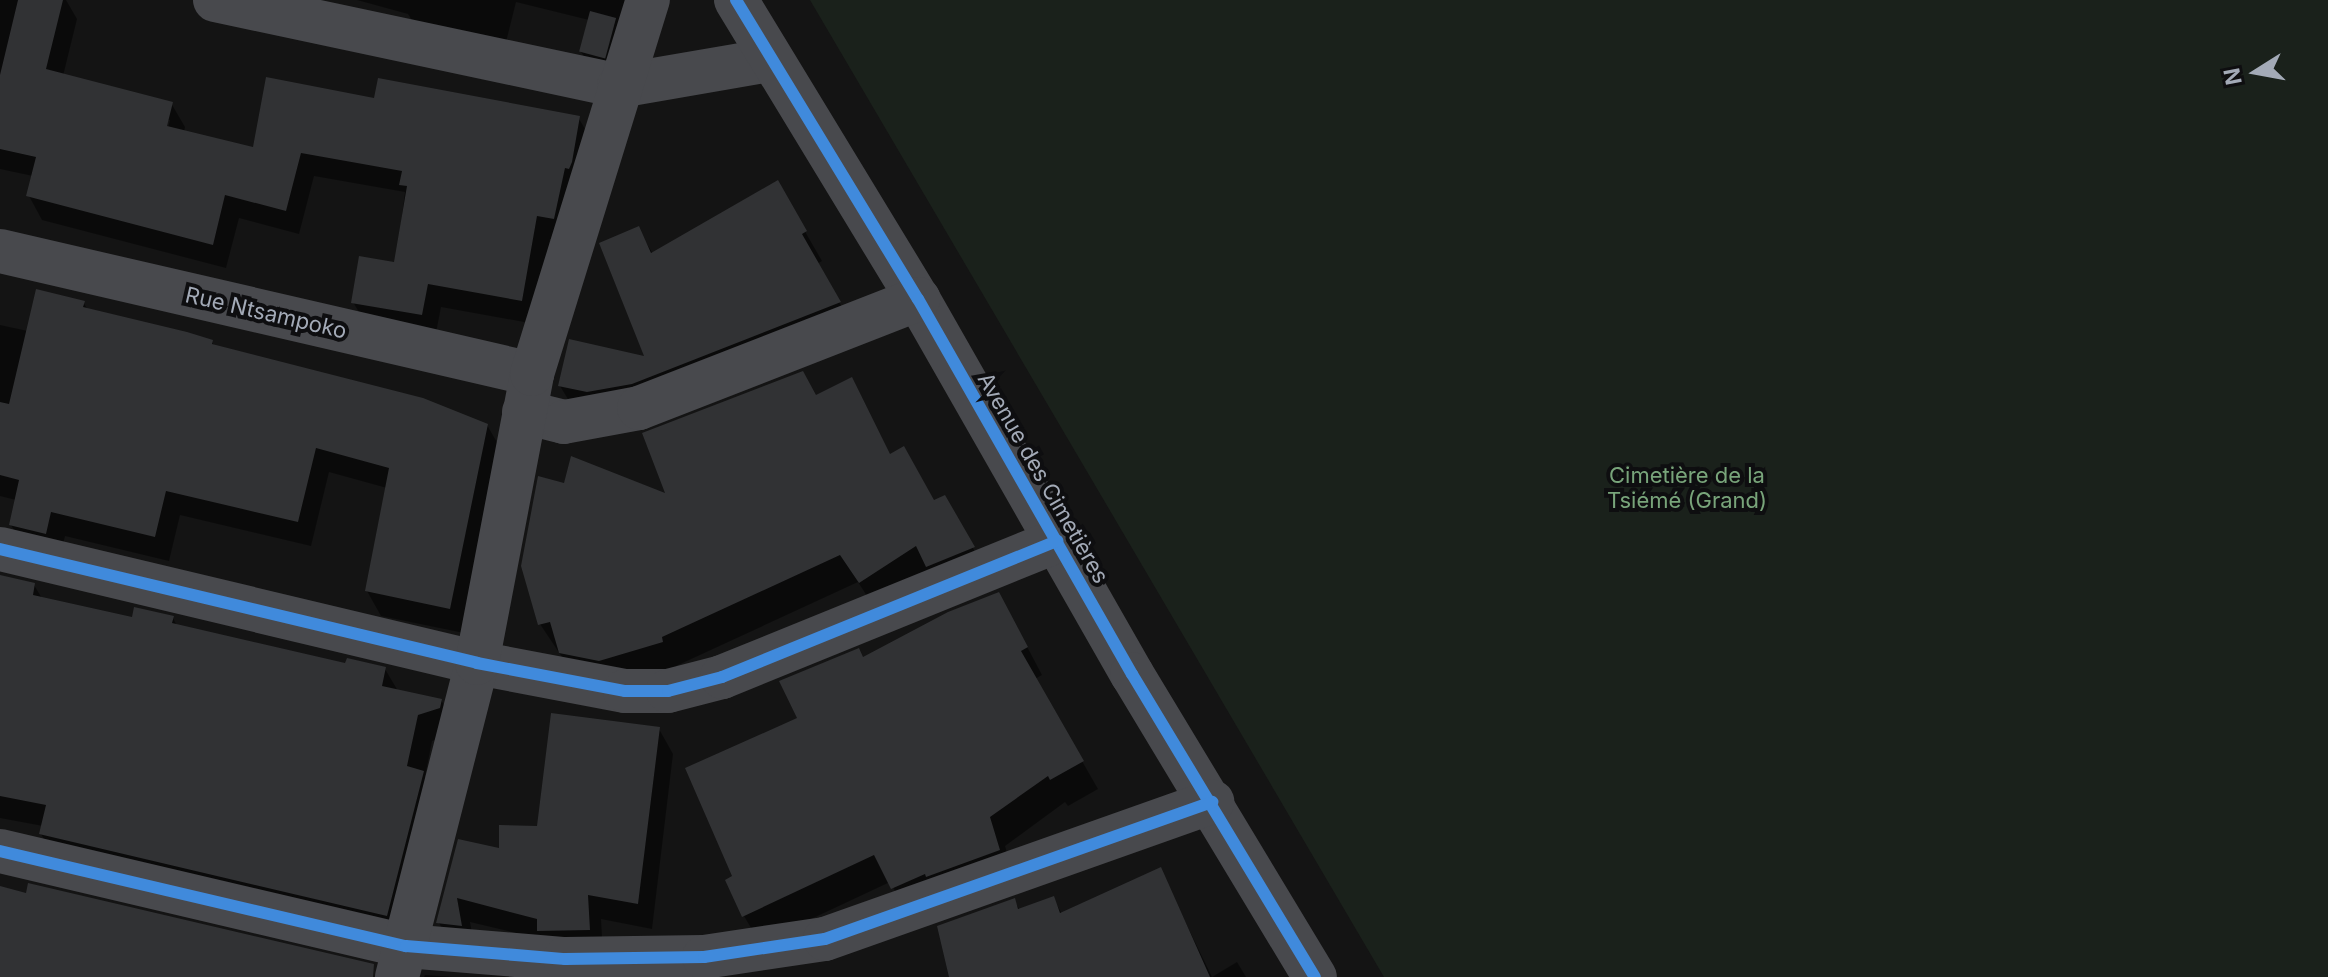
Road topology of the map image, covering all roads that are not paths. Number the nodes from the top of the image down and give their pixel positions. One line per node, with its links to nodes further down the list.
1 (215, 0): 5 (street)
2 (648, 0): 5 (street)
3 (736, 0): 4 (street, Avenue des Cimetières)
4 (770, 60): 5 (street); 7 (street, Avenue des Cimetières)
5 (619, 86): 8 (street)
6 (0, 251): 8 (street, Rue Ntsampoko)
7 (918, 299): 8 (street, Rue Ntsampoko); 9 (street, Avenue des Cimetières)
8 (528, 393): 11 (street)
9 (1057, 541): 11 (street); 12 (street, Avenue des Cimetières)
10 (0, 549): 11 (street)
11 (477, 663): 14 (street)
12 (1212, 802): 14 (street); 15 (street, Avenue des Cimetières)
13 (0, 851): 14 (street)
14 (401, 961)
15 (1315, 977)

